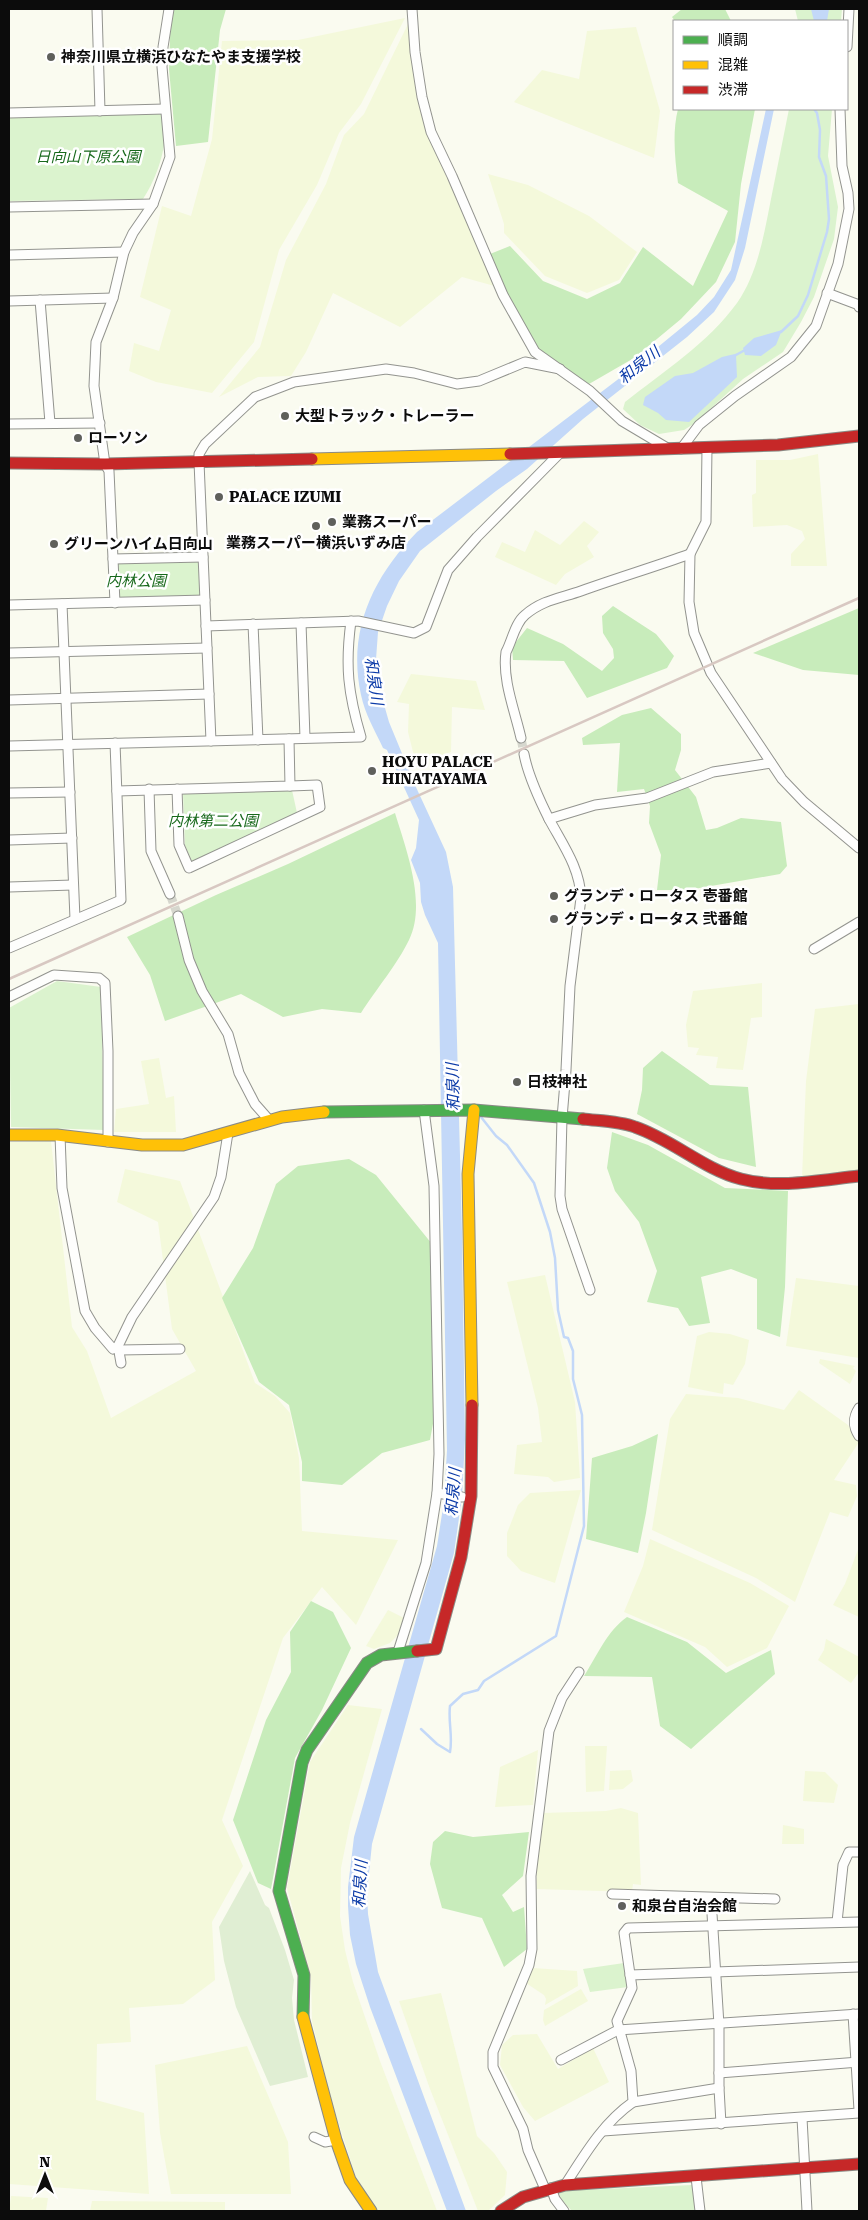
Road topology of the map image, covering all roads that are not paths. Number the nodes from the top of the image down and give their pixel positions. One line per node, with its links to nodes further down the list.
1 (97, 9): 8 (street)
2 (169, 9): 6 (street)
3 (849, 9): 5 (street)
4 (410, 10): 19 (street)
5 (848, 28)
6 (164, 109): 8 (street); 10 (street)
7 (840, 110): 14 (street)
8 (100, 111): 9 (street)
9 (9, 114)
10 (153, 204): 11 (street); 12 (street)
11 (9, 207)
12 (124, 252): 13 (street); 15 (street)
13 (9, 255)
14 (828, 293): 18 (street); 26 (street)
15 (113, 298): 16 (street); 21 (street)
16 (40, 300): 17 (street); 20 (street)
17 (9, 301)
18 (859, 307)
19 (560, 369): 25 (street); 28 (street)
20 (50, 423): 21 (street); 22 (street)
21 (100, 423): 30 (street)
22 (9, 424)
23 (859, 436): 24 (street)
24 (707, 448): 26 (street); 31 (street)
25 (669, 449): 26 (street); 27 (street)
26 (681, 449)
27 (554, 453): 28 (street); 38 (street)
28 (199, 462): 30 (street); 32 (street)
29 (9, 463): 30 (street)
30 (105, 464): 33 (street)
31 (690, 554): 49 (street); 57 (street)
32 (203, 557): 33 (street); 34 (street)
33 (113, 559): 35 (street)
34 (205, 600): 35 (street); 41 (street)
35 (115, 603): 36 (street)
36 (62, 604): 37 (street); 43 (street)
37 (9, 605)
38 (351, 621): 39 (street); 48 (street)
39 (301, 623): 40 (street); 48 (street)
40 (253, 624): 41 (street); 51 (street)
41 (206, 626): 42 (street)
42 (207, 648): 43 (street); 45 (street)
43 (64, 651): 44 (street); 46 (street)
44 (9, 653)
45 (209, 694): 46 (street); 52 (street)
46 (66, 698): 47 (street); 54 (street)
47 (9, 700)
48 (306, 738): 50 (street)
49 (521, 738)
50 (289, 739): 51 (street); 58 (street)
51 (258, 740): 52 (street)
52 (211, 741): 53 (street)
53 (115, 744): 54 (street); 61 (street)
54 (68, 745): 55 (street); 62 (street)
55 (9, 746)
56 (524, 754): 64 (street)
57 (772, 763): 64 (street); 67 (street)
58 (290, 786): 60 (street); 60 (street)
59 (149, 789): 60 (street); 61 (street); 70 (street)
60 (177, 789)
61 (117, 790): 72 (street)
62 (70, 792): 63 (street); 65 (street)
63 (9, 793)
64 (549, 819): 79 (street)
65 (72, 838): 66 (street); 68 (street)
66 (9, 840)
67 (859, 848)
68 (74, 885): 69 (street); 72 (street)
69 (9, 887)
70 (170, 894)
71 (178, 916): 80 (street)
72 (75, 919): 74 (street)
73 (859, 922): 75 (street)
74 (9, 948)
75 (814, 949)
76 (9, 996): 84 (street)
77 (424, 1110): 78 (street); 80 (street); 92 (street)
78 (474, 1110): 79 (street); 94 (street)
79 (562, 1118): 85 (street); 86 (street)
80 (270, 1121): 81 (street)
81 (228, 1133): 84 (street); 87 (street)
82 (9, 1135): 83 (street)
83 (60, 1135): 84 (street); 87 (street)
84 (108, 1142)
85 (859, 1176)
86 (590, 1290)
87 (119, 1348): 88 (street); 89 (street)
88 (180, 1349)
89 (121, 1363)
90 (859, 1408): 91 (street)
91 (859, 1436)
92 (441, 1494): 93 (street); 94 (street)
93 (462, 1497)
94 (405, 1651): 119 (street)
95 (579, 1672): 124 (street)
96 (859, 1852): 100 (street)
97 (612, 1894): 98 (street)
98 (711, 1898): 99 (street); 102 (street)
99 (775, 1899)
100 (837, 1922): 101 (street); 102 (street)
101 (859, 1922)
102 (712, 1925): 104 (street); 105 (street)
103 (859, 1967): 104 (street)
104 (715, 1972): 105 (street); 107 (street)
105 (630, 1975): 108 (street)
106 (856, 2014): 107 (street); 110 (street)
107 (719, 2025): 108 (street); 111 (street)
108 (618, 2030): 109 (street); 113 (street)
109 (561, 2060)
110 (857, 2062): 111 (street); 114 (street)
111 (720, 2073): 112 (street)
112 (719, 2088): 113 (street); 116 (street)
113 (633, 2102): 117 (street)
114 (859, 2111): 115 (street)
115 (802, 2118): 116 (street); 121 (street)
116 (721, 2124): 117 (street)
117 (604, 2131): 123 (street)
118 (314, 2137): 119 (street)
119 (336, 2140): 125 (street)
120 (859, 2164): 121 (street)
121 (805, 2168): 122 (street); 129 (street)
122 (696, 2177): 123 (street); 128 (street)
123 (565, 2185): 124 (street)
124 (546, 2189): 126 (street); 127 (street)
125 (371, 2211)
126 (501, 2211)
127 (564, 2211)
128 (700, 2211)
129 (807, 2211)

